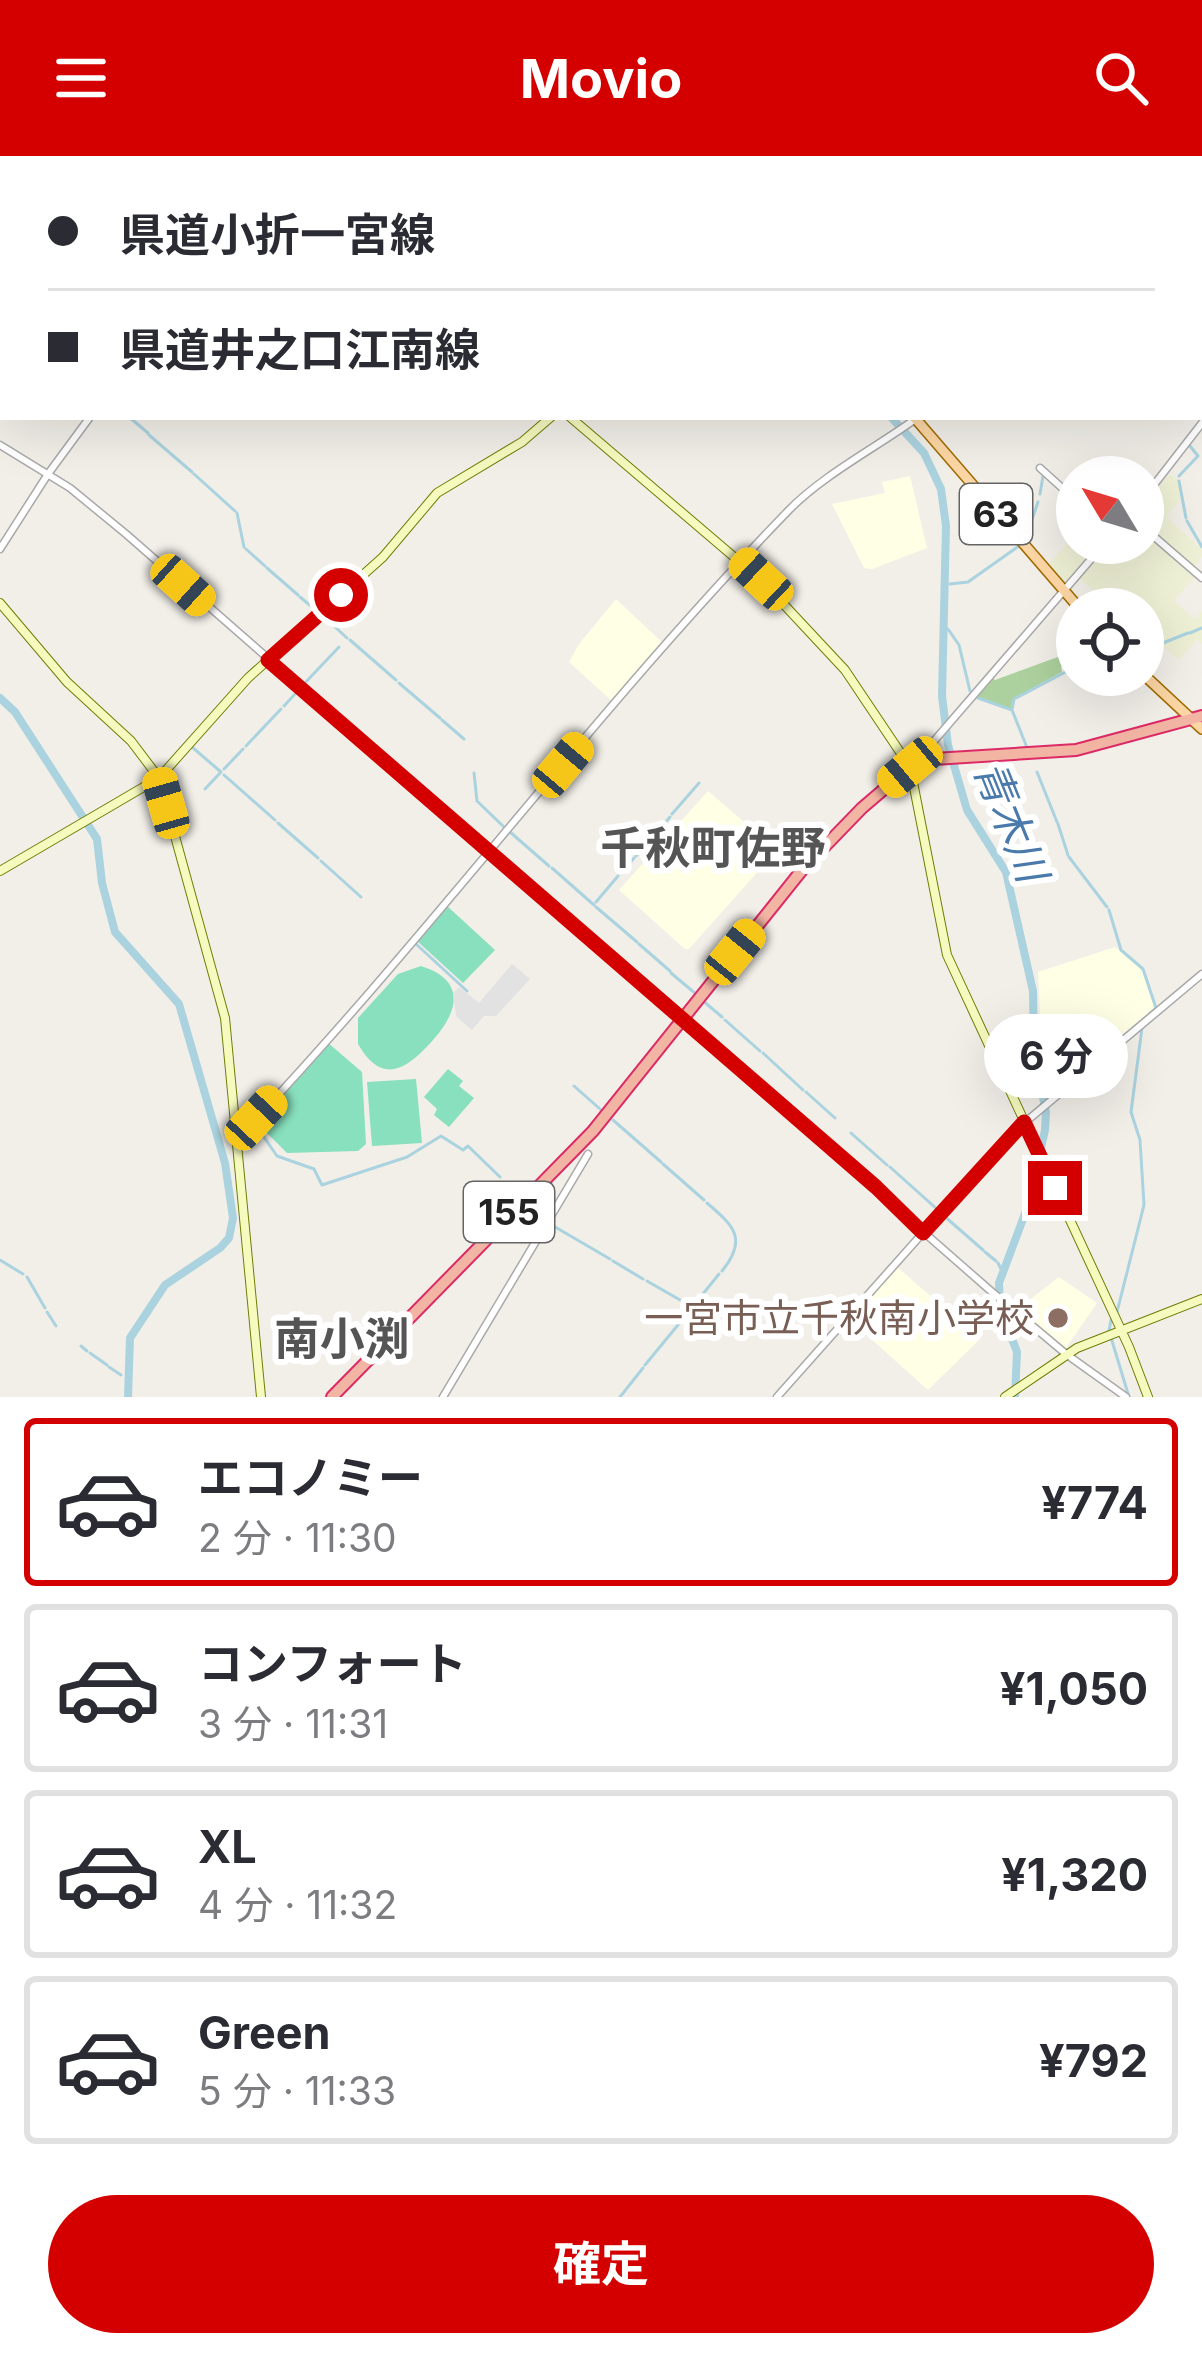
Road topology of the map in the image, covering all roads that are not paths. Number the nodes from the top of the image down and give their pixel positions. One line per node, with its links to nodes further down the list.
1 (88, 420): 9 (street)
2 (548, 420): 20 (main road)
3 (574, 420): 13 (main road)
4 (909, 423): 13 (street); 16 (main road, 63)
5 (1202, 423): 8 (street)
6 (0, 445): 9 (street)
7 (1040, 468): 10 (street)
8 (1164, 472)
9 (48, 474): 12 (street); 20 (street)
10 (1056, 481)
11 (1164, 545): 15 (street)
12 (0, 549)
13 (742, 562): 23 (main road); 25 (street)
14 (1087, 564): 17 (street)
15 (1202, 578)
16 (1060, 588)
17 (1067, 588)
18 (1056, 601): 23 (street)
19 (0, 603): 24 (main road)
20 (268, 660): 24 (main road); 25 (street)
21 (1164, 690): 22 (main road)
22 (1199, 721): 23 (highway, 155)
23 (910, 767): 28 (highway, 155); 29 (main road)
24 (159, 778): 26 (main road); 30 (main road)
25 (487, 853): 28 (street); 30 (street)
26 (0, 871)
27 (1202, 974): 29 (street)
28 (682, 1019): 32 (street); 37 (highway, 155)
29 (1024, 1122): 32 (street); 34 (main road)
30 (237, 1139): 36 (main road)
31 (588, 1154): 38 (street)
32 (923, 1233): 35 (street); 39 (street)
33 (1202, 1299): 34 (main road)
34 (1121, 1330): 35 (main road); 42 (main road)
35 (1066, 1354): 40 (main road); 41 (street)
36 (261, 1397)
37 (330, 1397)
38 (442, 1397)
39 (777, 1397)
40 (1005, 1397)
41 (1126, 1397)
42 (1148, 1397)

